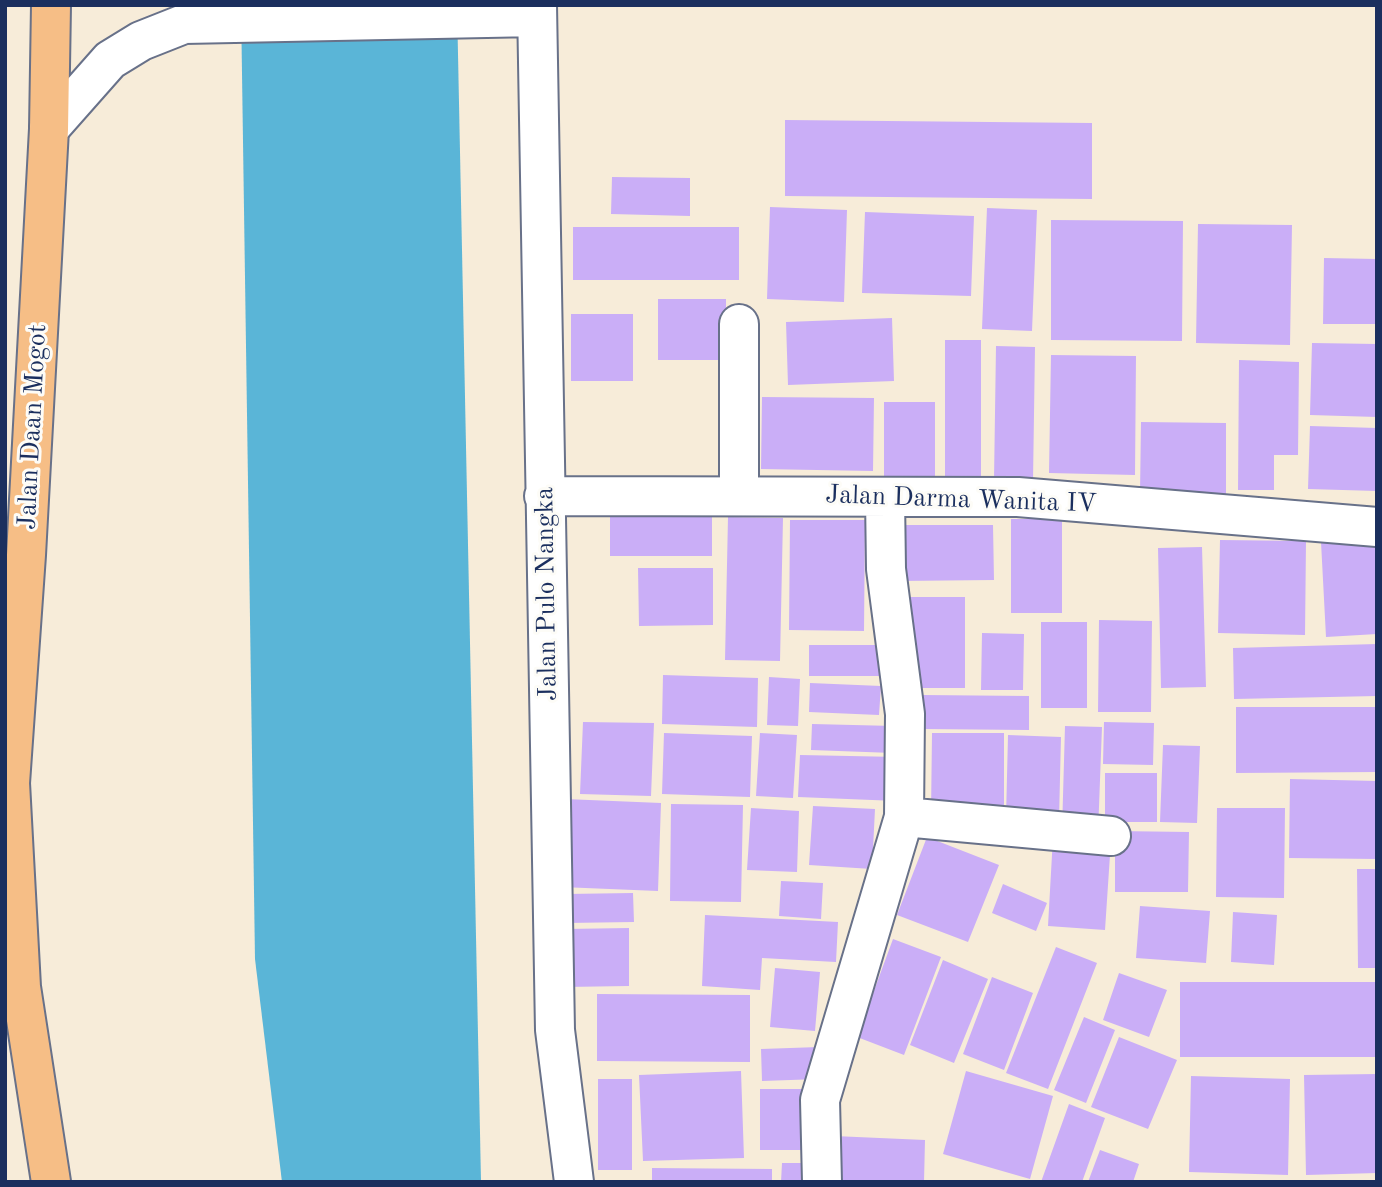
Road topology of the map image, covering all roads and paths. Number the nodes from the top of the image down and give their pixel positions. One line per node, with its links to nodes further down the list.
1 (51, 5): 3 (highway, Jalan Daan Mogot)
2 (525, 13): 3 (street); 6 (street, Jalan Pulo Nangka)
3 (49, 129): 11 (highway, Jalan Daan Mogot)
4 (739, 324): 5 (street)
5 (739, 494): 6 (street, Jalan Darma Wanita IV); 7 (street, Jalan Darma Wanita IV)
6 (544, 496): 12 (street, Jalan Pulo Nangka)
7 (885, 497): 8 (street, Jalan Darma Wanita IV); 9 (street)
8 (1377, 527)
9 (904, 817): 10 (street); 13 (street)
10 (1111, 836)
11 (51, 1182)
12 (574, 1182)
13 (821, 1182)

